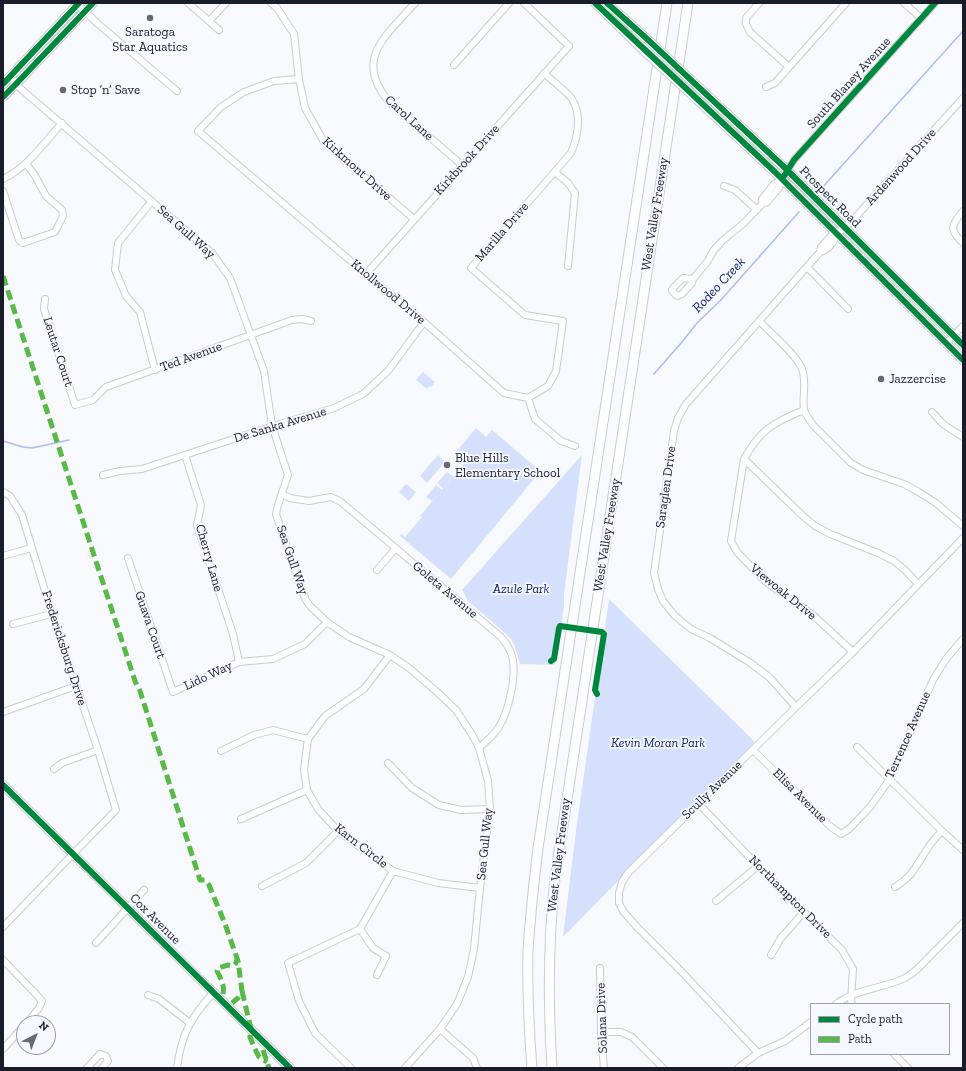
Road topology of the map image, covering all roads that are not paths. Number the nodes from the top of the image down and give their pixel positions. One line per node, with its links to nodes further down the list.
1 (93, 3): 17 (main road)
2 (188, 3): 19 (street)
3 (226, 3): 19 (street)
4 (271, 3): 25 (street, Kirkmont Drive)
5 (415, 3): 34 (street, Carol Lane)
6 (509, 3): 21 (street)
7 (524, 3): 23 (street, Kirkbrook Drive)
8 (595, 3): 38 (main road, Prospect Road, bridge)
9 (607, 3): 35 (main road, Prospect Road, bridge)
10 (667, 3): 152 (highway, West Valley Freeway)
11 (688, 3): 153 (highway, West Valley Freeway)
12 (759, 3): 22 (street)
13 (846, 3): 22 (street)
14 (904, 3): 18 (street)
15 (935, 3): 18 (street, South Blaney Avenue)
16 (78, 4): 17 (street); 24 (main road)
17 (85, 11): 27 (main road); 29 (street)
18 (921, 18): 35 (street, South Blaney Avenue)
19 (209, 21): 20 (street)
20 (219, 30)
21 (454, 65)
22 (789, 67): 28 (street)
23 (544, 73): 34 (street, Kirkbrook Drive); 36 (street, Marilla Drive)
24 (10, 78): 26 (main road); 27 (street, Sea Gull Way)
25 (299, 79): 44 (street, Kirkmont Drive); 50 (street, Knollwood Drive)
26 (3, 84)
27 (16, 84): 30 (main road); 32 (street, Sea Gull Way)
28 (766, 87)
29 (177, 91)
30 (3, 97)
31 (963, 98): 45 (street, Ardenwood Drive)
32 (62, 123): 33 (street); 41 (street, Sea Gull Way)
33 (26, 164): 37 (street); 40 (street)
34 (462, 165): 44 (street, Kirkbrook Drive)
35 (787, 170): 38 (street, South Blaney Avenue); 45 (main road, Prospect Road)
36 (555, 172): 48 (street); 64 (street, Marilla Drive)
37 (3, 179)
38 (782, 179): 42 (street, South Blaney Avenue); 46 (main road, Prospect Road)
39 (724, 186): 42 (street)
40 (3, 192)
41 (152, 201): 58 (street, Sea Gull Way); 63 (street)
42 (757, 210): 51 (street, South Blaney Avenue)
43 (963, 211): 47 (street)
44 (414, 219): 50 (street, Kirkbrook Drive)
45 (845, 227): 46 (street, Ardenwood Drive); 59 (main road, Prospect Road)
46 (837, 234): 49 (street, Saraglen Drive); 60 (main road, Prospect Road)
47 (963, 243)
48 (568, 266)
49 (806, 268): 53 (street); 55 (street, Saraglen Drive)
50 (366, 274): 56 (street, Knollwood Drive)
51 (693, 279)
52 (45, 299): 65 (street, Leutar Court)
53 (848, 309)
54 (311, 321): 58 (street, Ted Avenue)
55 (759, 321): 66 (street); 93 (street, Saraglen Drive)
56 (424, 322): 64 (street, Knollwood Drive); 68 (street, De Sanka Avenue)
57 (963, 326): 59 (street)
58 (250, 335): 63 (street, Ted Avenue); 68 (street, Sea Gull Way)
59 (953, 336): 60 (street); 61 (main road, Prospect Road)
60 (946, 343): 62 (main road, Prospect Road)
61 (963, 345)
62 (963, 360)
63 (155, 370): 65 (street, Ted Avenue)
64 (528, 398): 70 (street)
65 (75, 405)
66 (804, 410): 72 (street, Viewoak Drive); 76 (street)
67 (932, 412): 69 (street)
68 (273, 426): 71 (street, De Sanka Avenue); 75 (street, Sea Gull Way)
69 (963, 437)
70 (575, 446)
71 (185, 455): 73 (street, De Sanka Avenue); 90 (street, Cherry Lane)
72 (744, 459): 83 (street); 88 (street, Viewoak Drive)
73 (103, 475)
74 (3, 492): 78 (street, Fredericksburg Drive)
75 (282, 494): 79 (street, Goleta Avenue); 85 (street, Sea Gull Way)
76 (963, 526)
77 (963, 538): 83 (street, Scully Avenue)
78 (32, 548): 80 (street); 84 (street, Fredericksburg Drive)
79 (396, 548): 82 (street); 97 (street, Goleta Avenue)
80 (3, 556)
81 (128, 558): 92 (street, Guava Court)
82 (377, 570)
83 (918, 584): 88 (street, Scully Avenue)
84 (52, 614): 86 (street); 91 (street, Fredericksburg Drive)
85 (328, 622): 89 (street, Sea Gull Way); 90 (street, Lido Way)
86 (13, 624)
87 (963, 639): 103 (street, Terrence Avenue)
88 (853, 652): 93 (street, Scully Avenue)
89 (390, 655): 95 (street, Karn Circle); 97 (street, Sea Gull Way)
90 (239, 662): 92 (street, Lido Way)
91 (76, 686): 94 (street); 98 (street, Fredericksburg Drive)
92 (173, 692)
93 (796, 707): 100 (street, Scully Avenue)
94 (3, 712)
95 (308, 739): 99 (street); 105 (street, Karn Circle)
96 (857, 747): 103 (street)
97 (479, 748): 107 (street, Sea Gull Way)
98 (98, 750): 102 (street); 113 (street, Fredericksburg Drive)
99 (221, 750)
100 (753, 750): 106 (street, Scully Avenue); 109 (street, Elisa Avenue)
101 (388, 763): 107 (street)
102 (54, 770)
103 (890, 779): 109 (street, Terrence Avenue); 111 (street)
104 (3, 785): 113 (main road, Cox Avenue)
105 (306, 790): 108 (street); 110 (street, Karn Circle)
106 (698, 803): 114 (street, Northampton Drive); 143 (street, Scully Avenue)
107 (490, 810): 118 (street, Sea Gull Way)
108 (241, 819)
109 (849, 829)
110 (338, 831): 115 (street, Karn Circle); 116 (street)
111 (942, 831): 112 (street); 117 (street)
112 (963, 850)
113 (73, 854): 121 (main road, Cox Avenue); 124 (street)
114 (758, 866): 120 (street); 122 (street, Northampton Drive)
115 (393, 871): 118 (street, Karn Circle); 125 (street)
116 (262, 886)
117 (895, 887)
118 (480, 888): 139 (street, Sea Gull Way)
119 (144, 890): 121 (street)
120 (716, 901)
121 (128, 908): 126 (street); 131 (main road, Cox Avenue)
122 (804, 912): 127 (street); 133 (street, Northampton Drive)
123 (963, 923): 133 (street)
124 (3, 927)
125 (360, 929): 130 (street); 149 (street)
126 (96, 943)
127 (771, 955)
128 (3, 960): 136 (street)
129 (600, 968): 140 (street, Solana Drive)
130 (376, 975)
131 (214, 992): 137 (street); 148 (main road, Cox Avenue)
132 (148, 994): 137 (street)
133 (852, 995): 134 (street); 135 (street, Northampton Drive)
134 (837, 1003)
135 (852, 1003)
136 (33, 1015)
137 (190, 1023): 147 (street)
138 (810, 1023): 143 (street)
139 (440, 1029): 150 (street, Sea Gull Way); 151 (street)
140 (601, 1032): 154 (street, Solana Drive); 155 (street)
141 (16, 1035): 142 (street)
142 (3, 1049)
143 (758, 1054): 156 (street)
144 (895, 1055): 157 (street)
145 (87, 1068): 146 (street)
146 (102, 1068)
147 (177, 1068)
148 (290, 1068)
149 (351, 1068)
150 (405, 1068)
151 (477, 1068)
152 (532, 1068)
153 (552, 1068)
154 (604, 1068)
155 (663, 1068)
156 (738, 1068)
157 (908, 1068)

